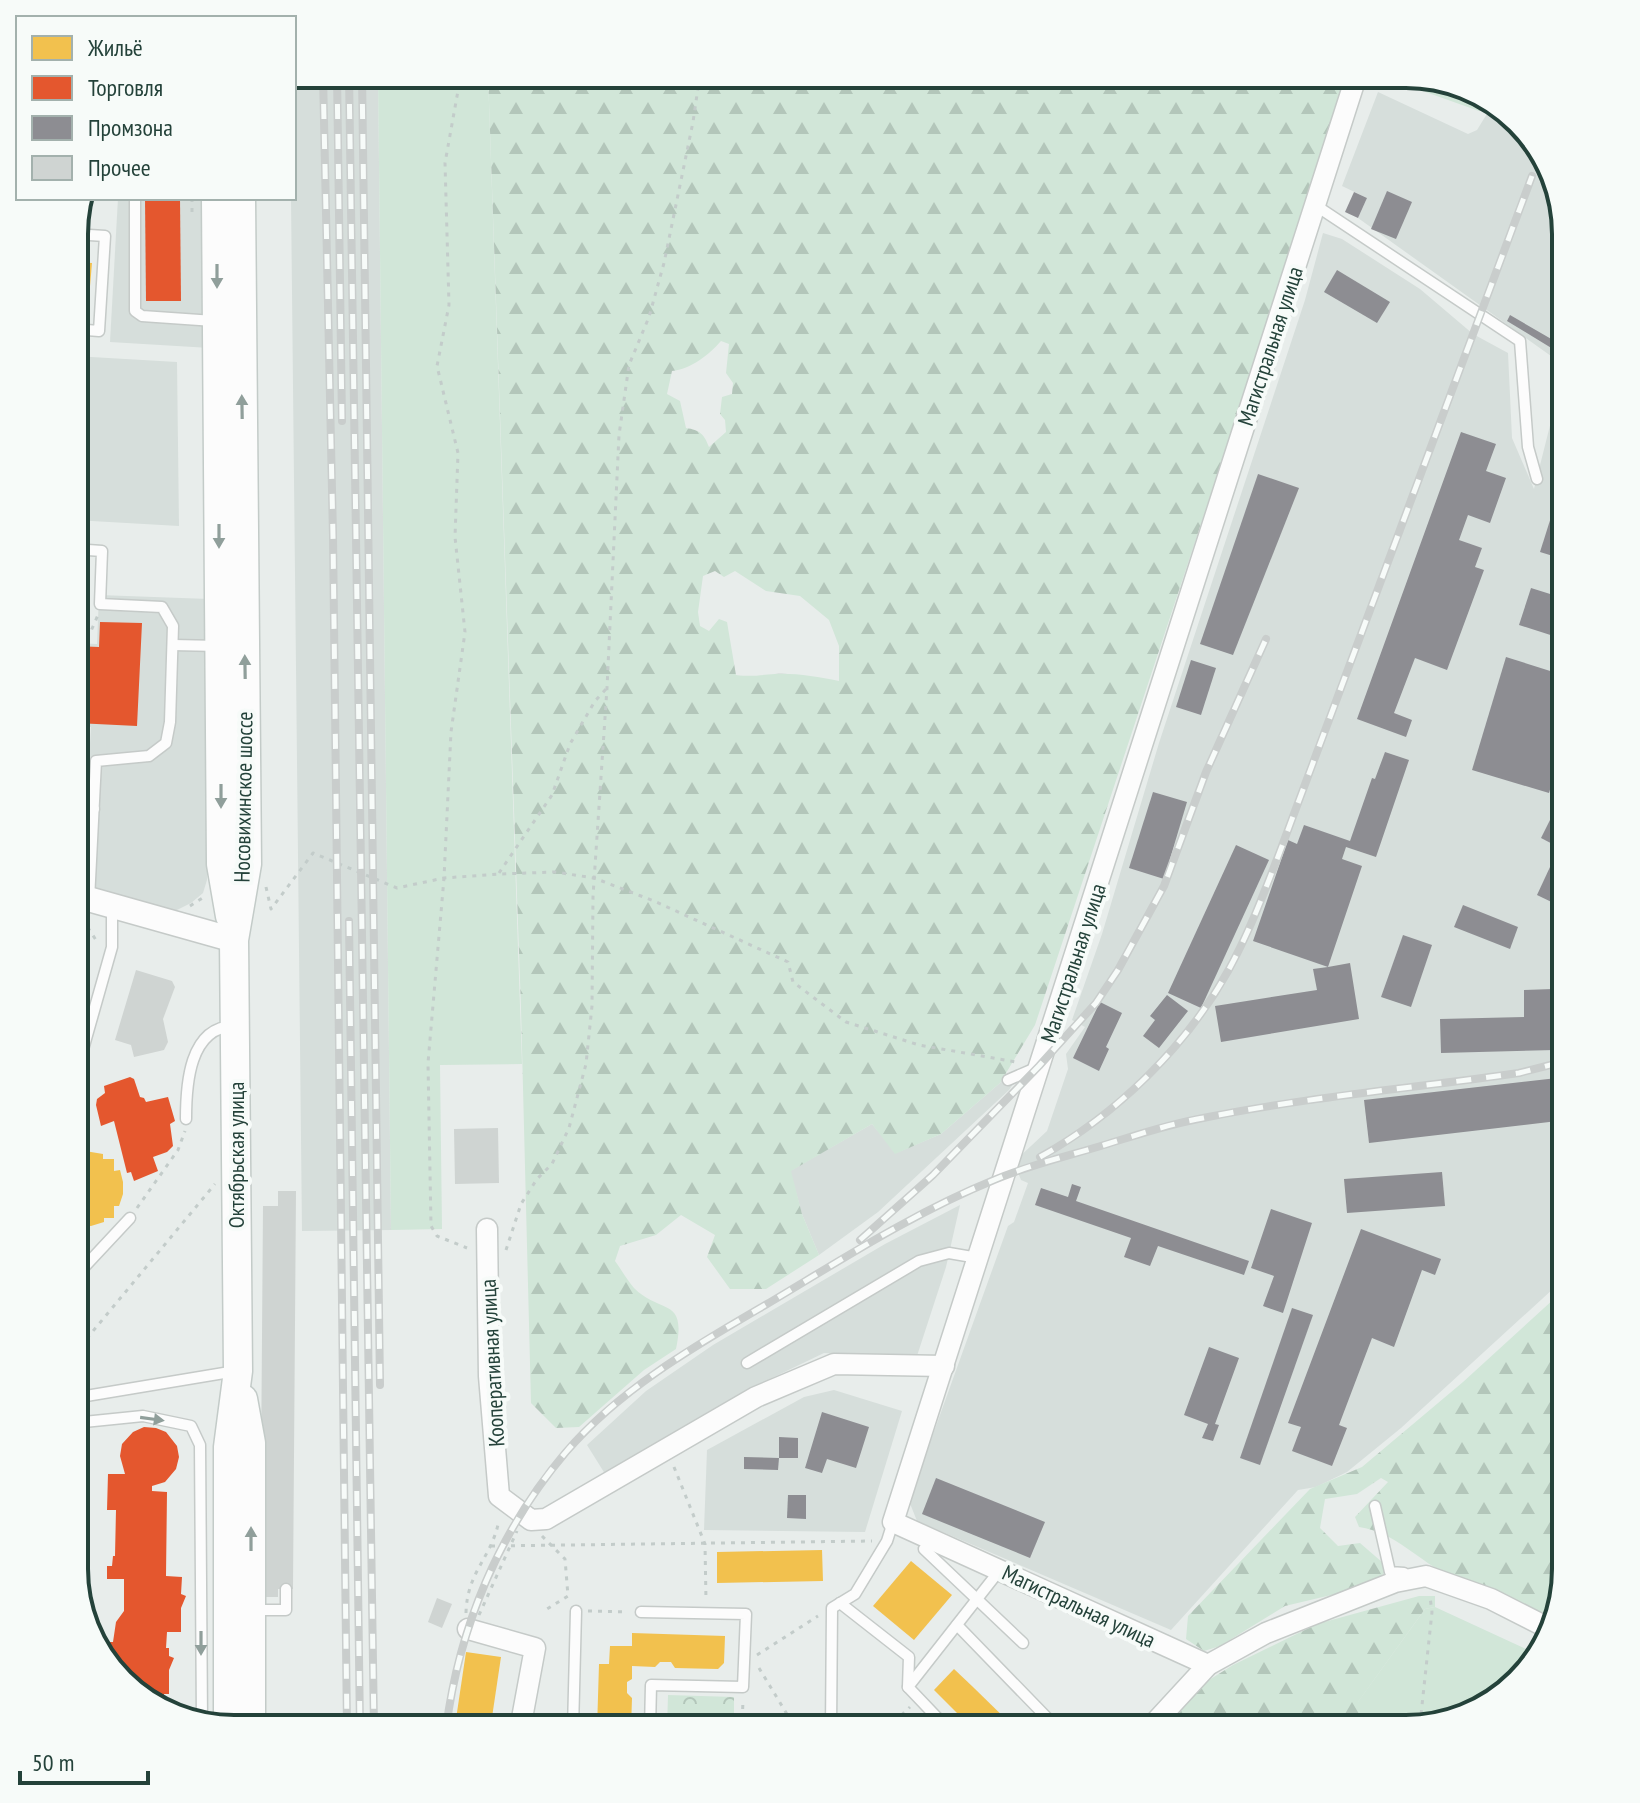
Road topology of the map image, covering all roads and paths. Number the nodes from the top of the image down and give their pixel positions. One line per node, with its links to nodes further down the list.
1 (458, 88): 23 (path)
2 (698, 88): 17 (path)
3 (1353, 88): 7 (street, Магистральная улица)
4 (135, 200): 9 (lane)
5 (216, 200): 9 (main road, Носовихинское шоссе, one-way to 9)
6 (241, 200): 29 (main road, Носовихинское шоссе, one-way to 6)
7 (1315, 205): 11 (lane); 33 (street, Магистральная улица)
8 (88, 235): 10 (lane)
9 (217, 321): 16 (main road, Носовихинское шоссе, one-way to 16)
10 (88, 330)
11 (1537, 479)
12 (88, 550): 13 (lane)
13 (100, 604): 14 (path); 15 (lane)
14 (88, 632)
15 (173, 645): 16 (lane); 19 (lane)
16 (220, 646): 29 (main road, Носовихинское шоссе, one-way to 29)
17 (607, 688): 22 (path); 24 (path)
18 (88, 753): 19 (path)
19 (96, 761): 21 (lane)
20 (88, 808): 21 (lane)
21 (94, 809): 27 (lane)
22 (499, 874): 23 (path); 24 (path)
23 (444, 878): 25 (path); 39 (path)
24 (594, 878): 33 (path); 39 (path)
25 (264, 879)
26 (210, 889): 28 (path)
27 (89, 905): 29 (street); 30 (path); 30 (lane)
28 (180, 908)
29 (234, 940): 31 (main road, Октябрьская улица)
30 (108, 964): 32 (lane)
31 (235, 1026): 35 (lane); 45 (main road, Октябрьская улица)
32 (88, 1032)
33 (1039, 1066): 34 (lane); 40 (street, Магистральная улица)
34 (1008, 1080)
35 (186, 1119): 37 (path)
36 (218, 1180): 42 (path)
37 (130, 1218): 41 (lane)
38 (487, 1229): 39 (street, Кооперативная улица)
39 (496, 1254): 49 (street, Кооперативная улица)
40 (978, 1258): 43 (lane); 44 (street, Магистральная улица)
41 (88, 1263)
42 (88, 1337)
43 (747, 1363)
44 (944, 1366): 48 (street); 52 (street, Магистральная улица)
45 (238, 1371): 46 (lane); 63 (main road, Октябрьская улица, one-way to 45); 78 (main road, Октябрьская улица)
46 (88, 1396)
47 (88, 1422): 76 (lane, one-way to 76)
48 (666, 1448): 51 (street); 53 (path)
49 (499, 1496): 51 (street); 54 (path)
50 (1375, 1506): 58 (lane)
51 (528, 1519): 55 (path); 62 (path)
52 (890, 1532): 53 (path); 57 (street, Магистральная улица); 61 (lane)
53 (705, 1544): 55 (path); 67 (path)
54 (491, 1546): 55 (path); 70 (path)
55 (508, 1546): 70 (path)
56 (924, 1549): 60 (lane)
57 (1000, 1570): 60 (lane); 72 (street, Магистральная улица)
58 (1426, 1576): 68 (street); 72 (street)
59 (286, 1589): 63 (lane)
60 (977, 1598): 69 (lane); 71 (lane)
61 (836, 1605): 74 (lane); 84 (path); 85 (lane)
62 (547, 1609)
63 (251, 1610): 79 (main road, Октябрьская улица)
64 (576, 1611): 65 (path); 81 (lane)
65 (641, 1612): 67 (lane)
66 (1432, 1612): 77 (path)
67 (706, 1613): 73 (lane)
68 (1541, 1624)
69 (957, 1625): 74 (lane); 88 (lane)
70 (470, 1630): 80 (street)
71 (1023, 1643)
72 (1208, 1665): 89 (street)
73 (743, 1687): 82 (lane); 83 (path)
74 (908, 1687): 75 (lane)
75 (918, 1699): 86 (path); 87 (lane)
76 (202, 1711)
77 (1421, 1714)
78 (228, 1715)
79 (251, 1715)
80 (523, 1715)
81 (573, 1715)
82 (650, 1715)
83 (742, 1715)
84 (788, 1715)
85 (832, 1715)
86 (901, 1715)
87 (934, 1715)
88 (1044, 1715)
89 (1162, 1715)

